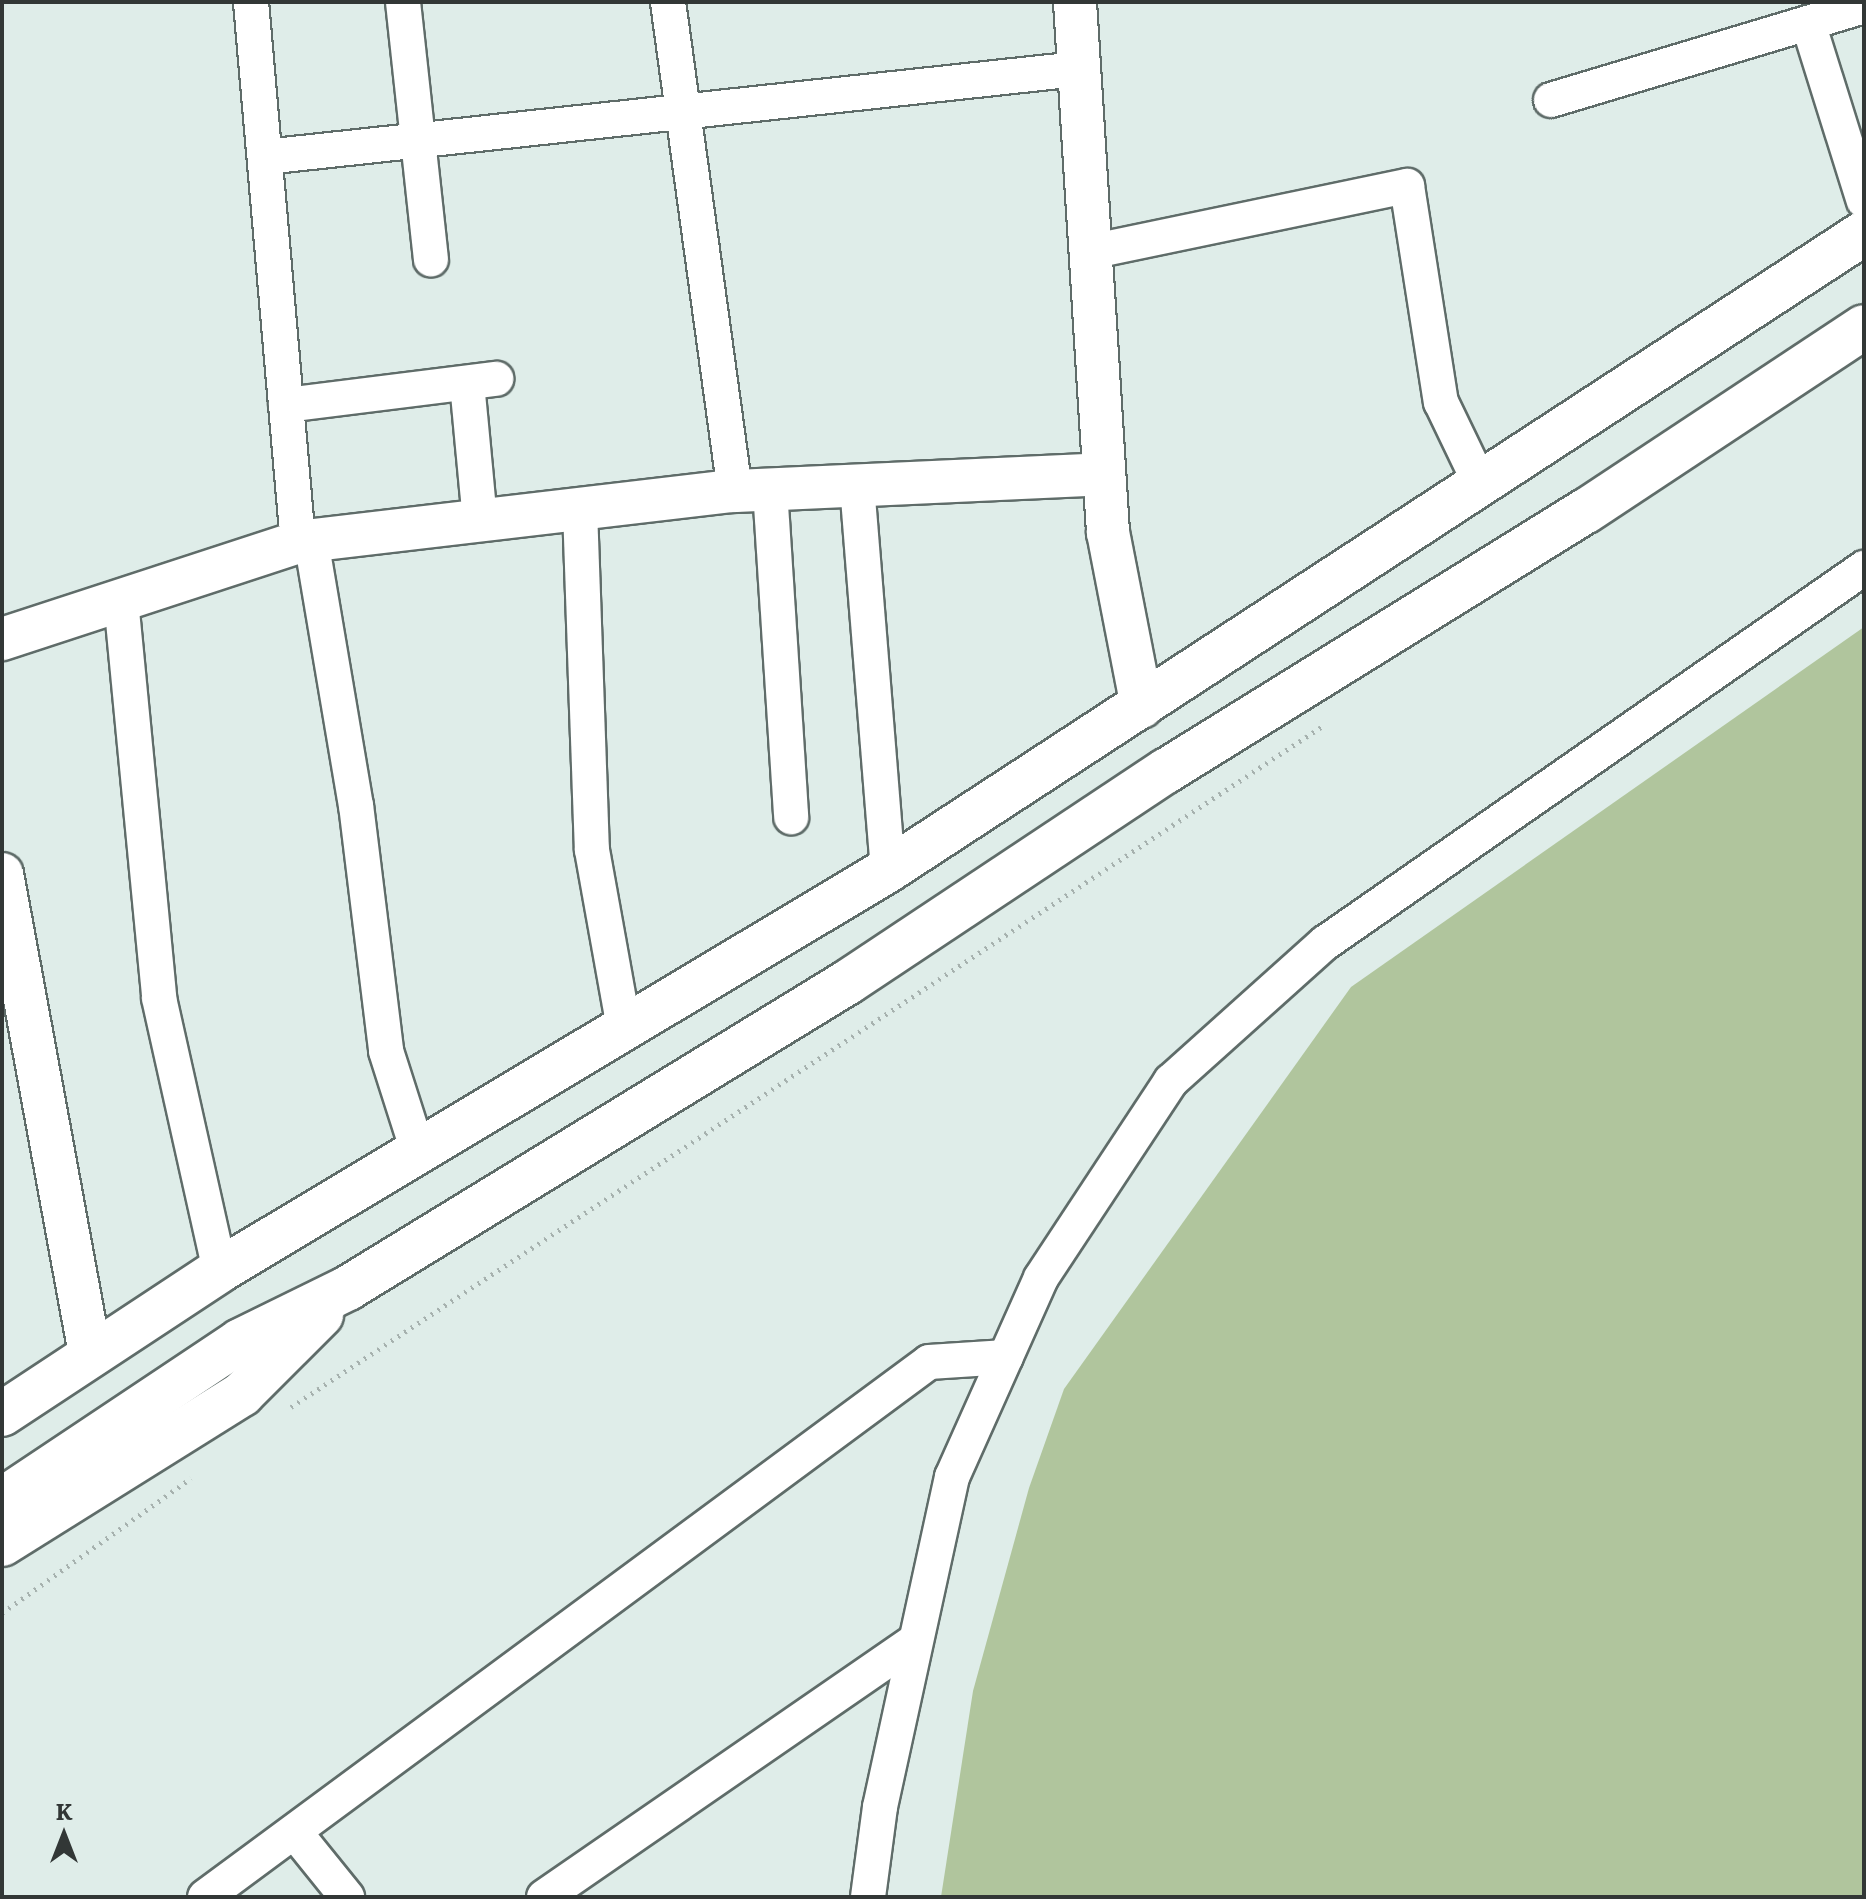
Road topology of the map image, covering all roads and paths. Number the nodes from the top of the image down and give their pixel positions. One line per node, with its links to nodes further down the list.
1 (251, 2): 11 (street)
2 (403, 2): 10 (street)
3 (668, 2): 9 (street)
4 (1075, 2): 7 (street)
5 (1864, 6): 6 (street)
6 (1809, 26): 8 (street); 12 (street)
7 (1078, 69): 9 (street); 14 (street)
8 (1551, 100)
9 (685, 115): 10 (street); 21 (street)
10 (419, 137): 11 (street); 15 (street)
11 (265, 157): 17 (street)
12 (1864, 201)
13 (1864, 233): 19 (main road)
14 (1090, 252): 18 (street); 19 (street)
15 (431, 259)
16 (1864, 327): 36 (main road)
17 (286, 405): 23 (street); 24 (street)
18 (1104, 474): 20 (street); 28 (street)
19 (1479, 481): 28 (main road)
20 (857, 485): 21 (street); 31 (street)
21 (752, 490): 22 (street); 30 (street)
22 (580, 509): 23 (street); 33 (street)
23 (480, 521): 24 (street)
24 (305, 541): 26 (street); 34 (street)
25 (1864, 568): 38 (street)
26 (121, 600): 27 (street); 35 (street)
27 (2, 639)
28 (1142, 707): 31 (main road)
29 (1328, 723): 40 (path)
30 (791, 817)
31 (888, 870): 33 (main road)
32 (2, 874): 37 (street)
33 (624, 1028): 34 (main road)
34 (418, 1151): 35 (main road)
35 (220, 1270): 37 (main road)
36 (348, 1288): 42 (main road); 43 (main road)
37 (90, 1353): 39 (main road)
38 (1006, 1357): 45 (street); 46 (street)
39 (2, 1414)
40 (280, 1415)
41 (204, 1469): 44 (path)
42 (2, 1500)
43 (2, 1544)
44 (2, 1613)
45 (914, 1642): 49 (street); 50 (street)
46 (297, 1835): 47 (street); 48 (street)
47 (205, 1897)
48 (347, 1897)
49 (544, 1897)
50 (868, 1897)

